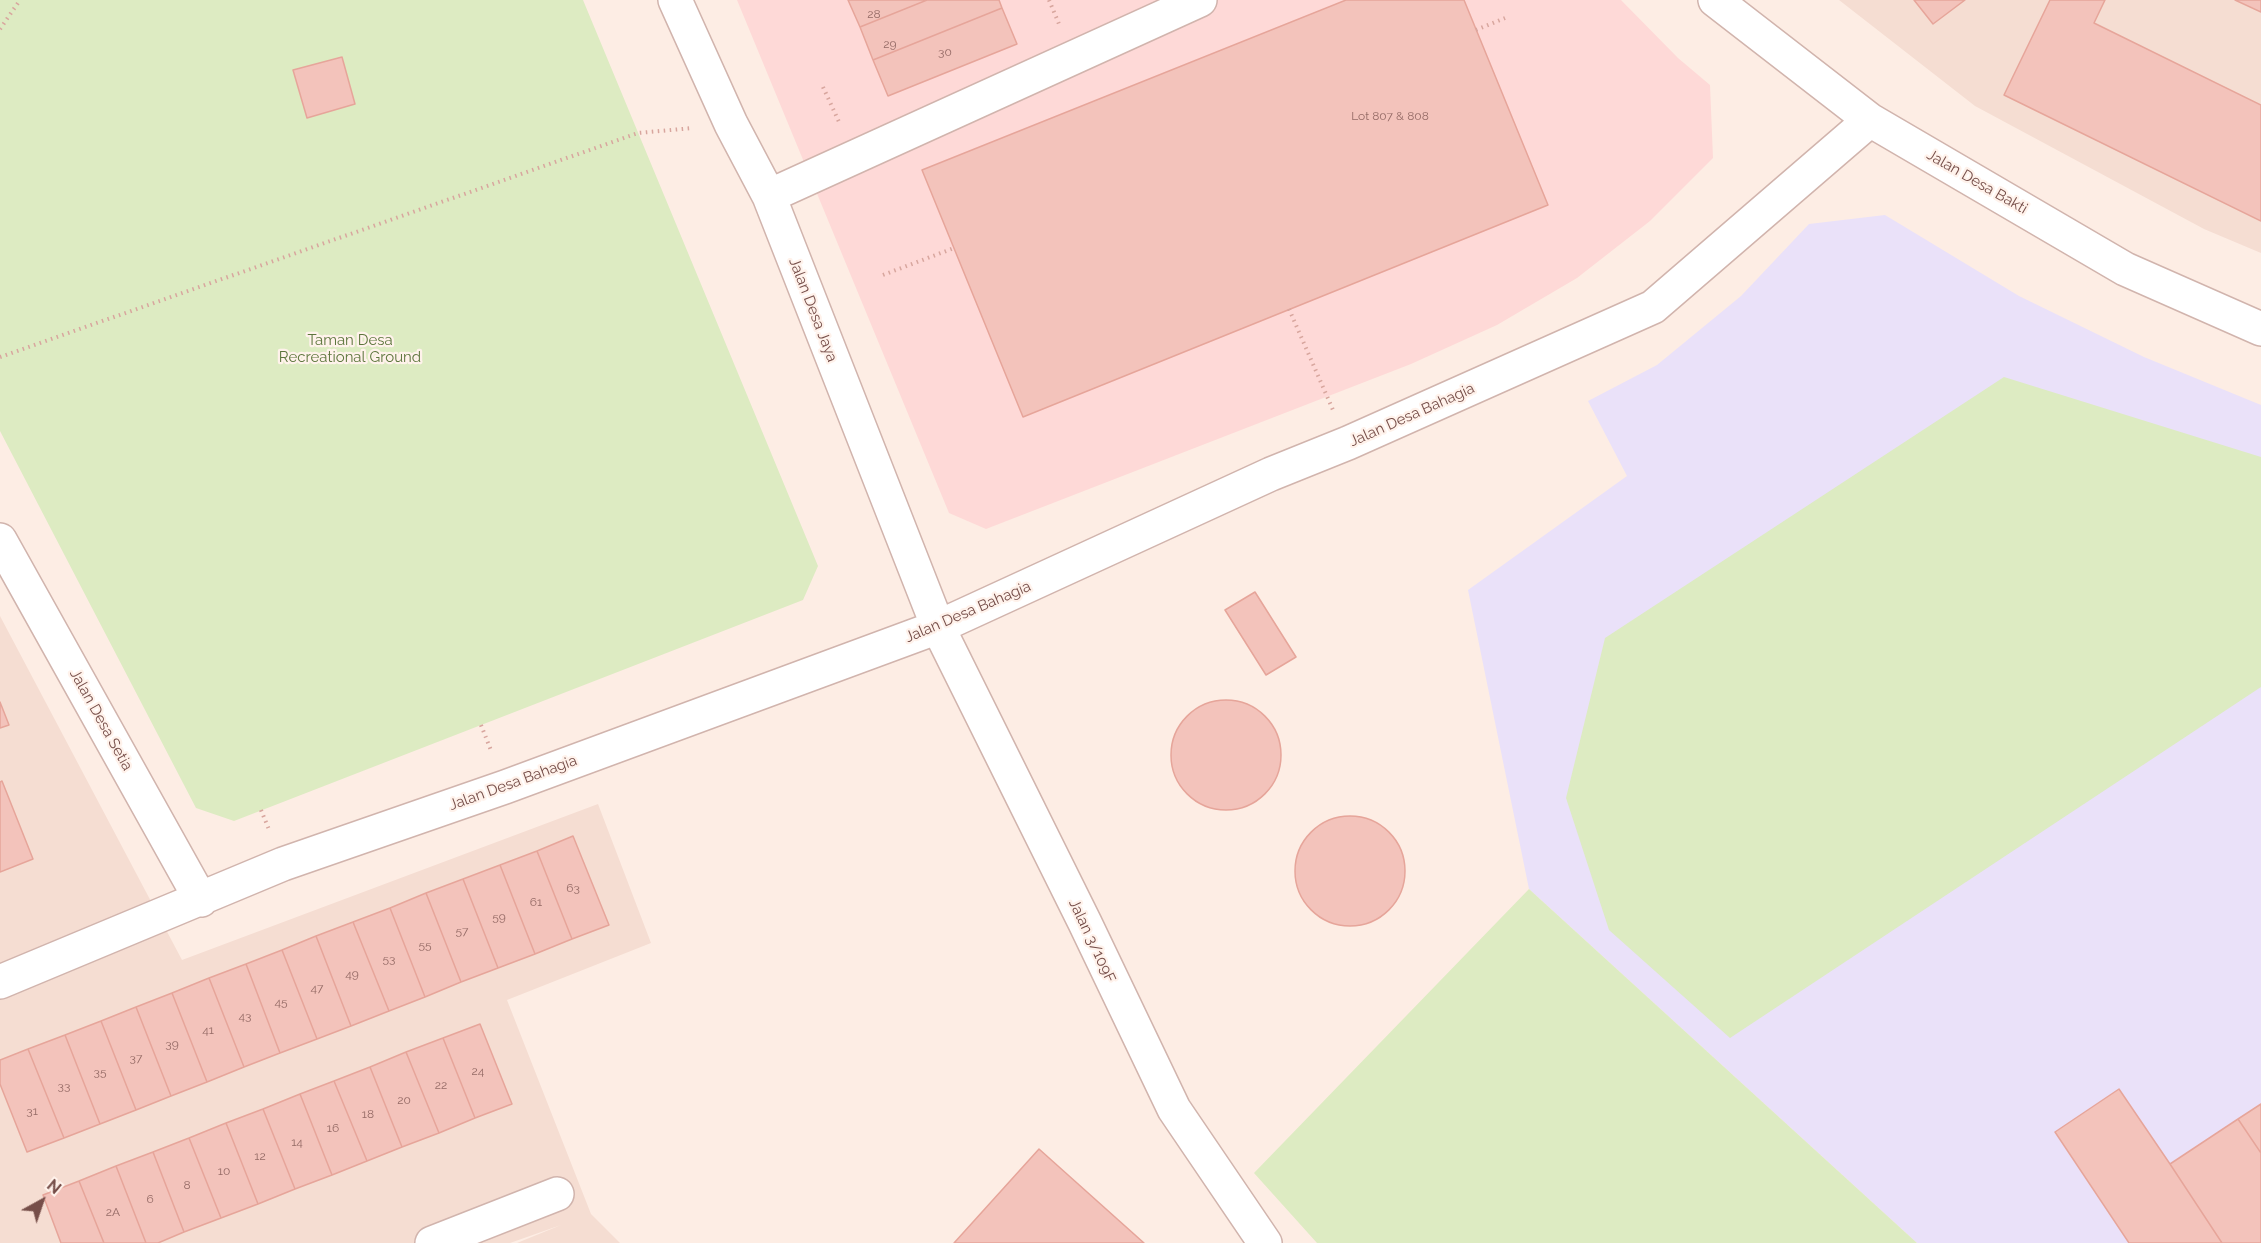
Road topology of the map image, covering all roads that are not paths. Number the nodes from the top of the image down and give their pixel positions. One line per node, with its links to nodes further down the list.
1 (675, 0): 5 (street, Jalan Desa Jaya)
2 (1200, 0): 5 (street)
3 (1715, 0): 4 (street, Jalan Desa Bakti)
4 (1869, 120): 6 (street, Jalan Desa Bakti); 8 (street, Jalan Desa Bahagia)
5 (768, 196): 8 (street, Jalan Desa Jaya)
6 (2261, 329)
7 (0, 540): 9 (street, Jalan Desa Setia)
8 (938, 627): 9 (street, Jalan Desa Bahagia); 13 (street, Jalan 3/109F)
9 (201, 900): 10 (street, Jalan Desa Bahagia)
10 (0, 982)
11 (557, 1194): 12 (street)
12 (432, 1243)
13 (1265, 1243)

